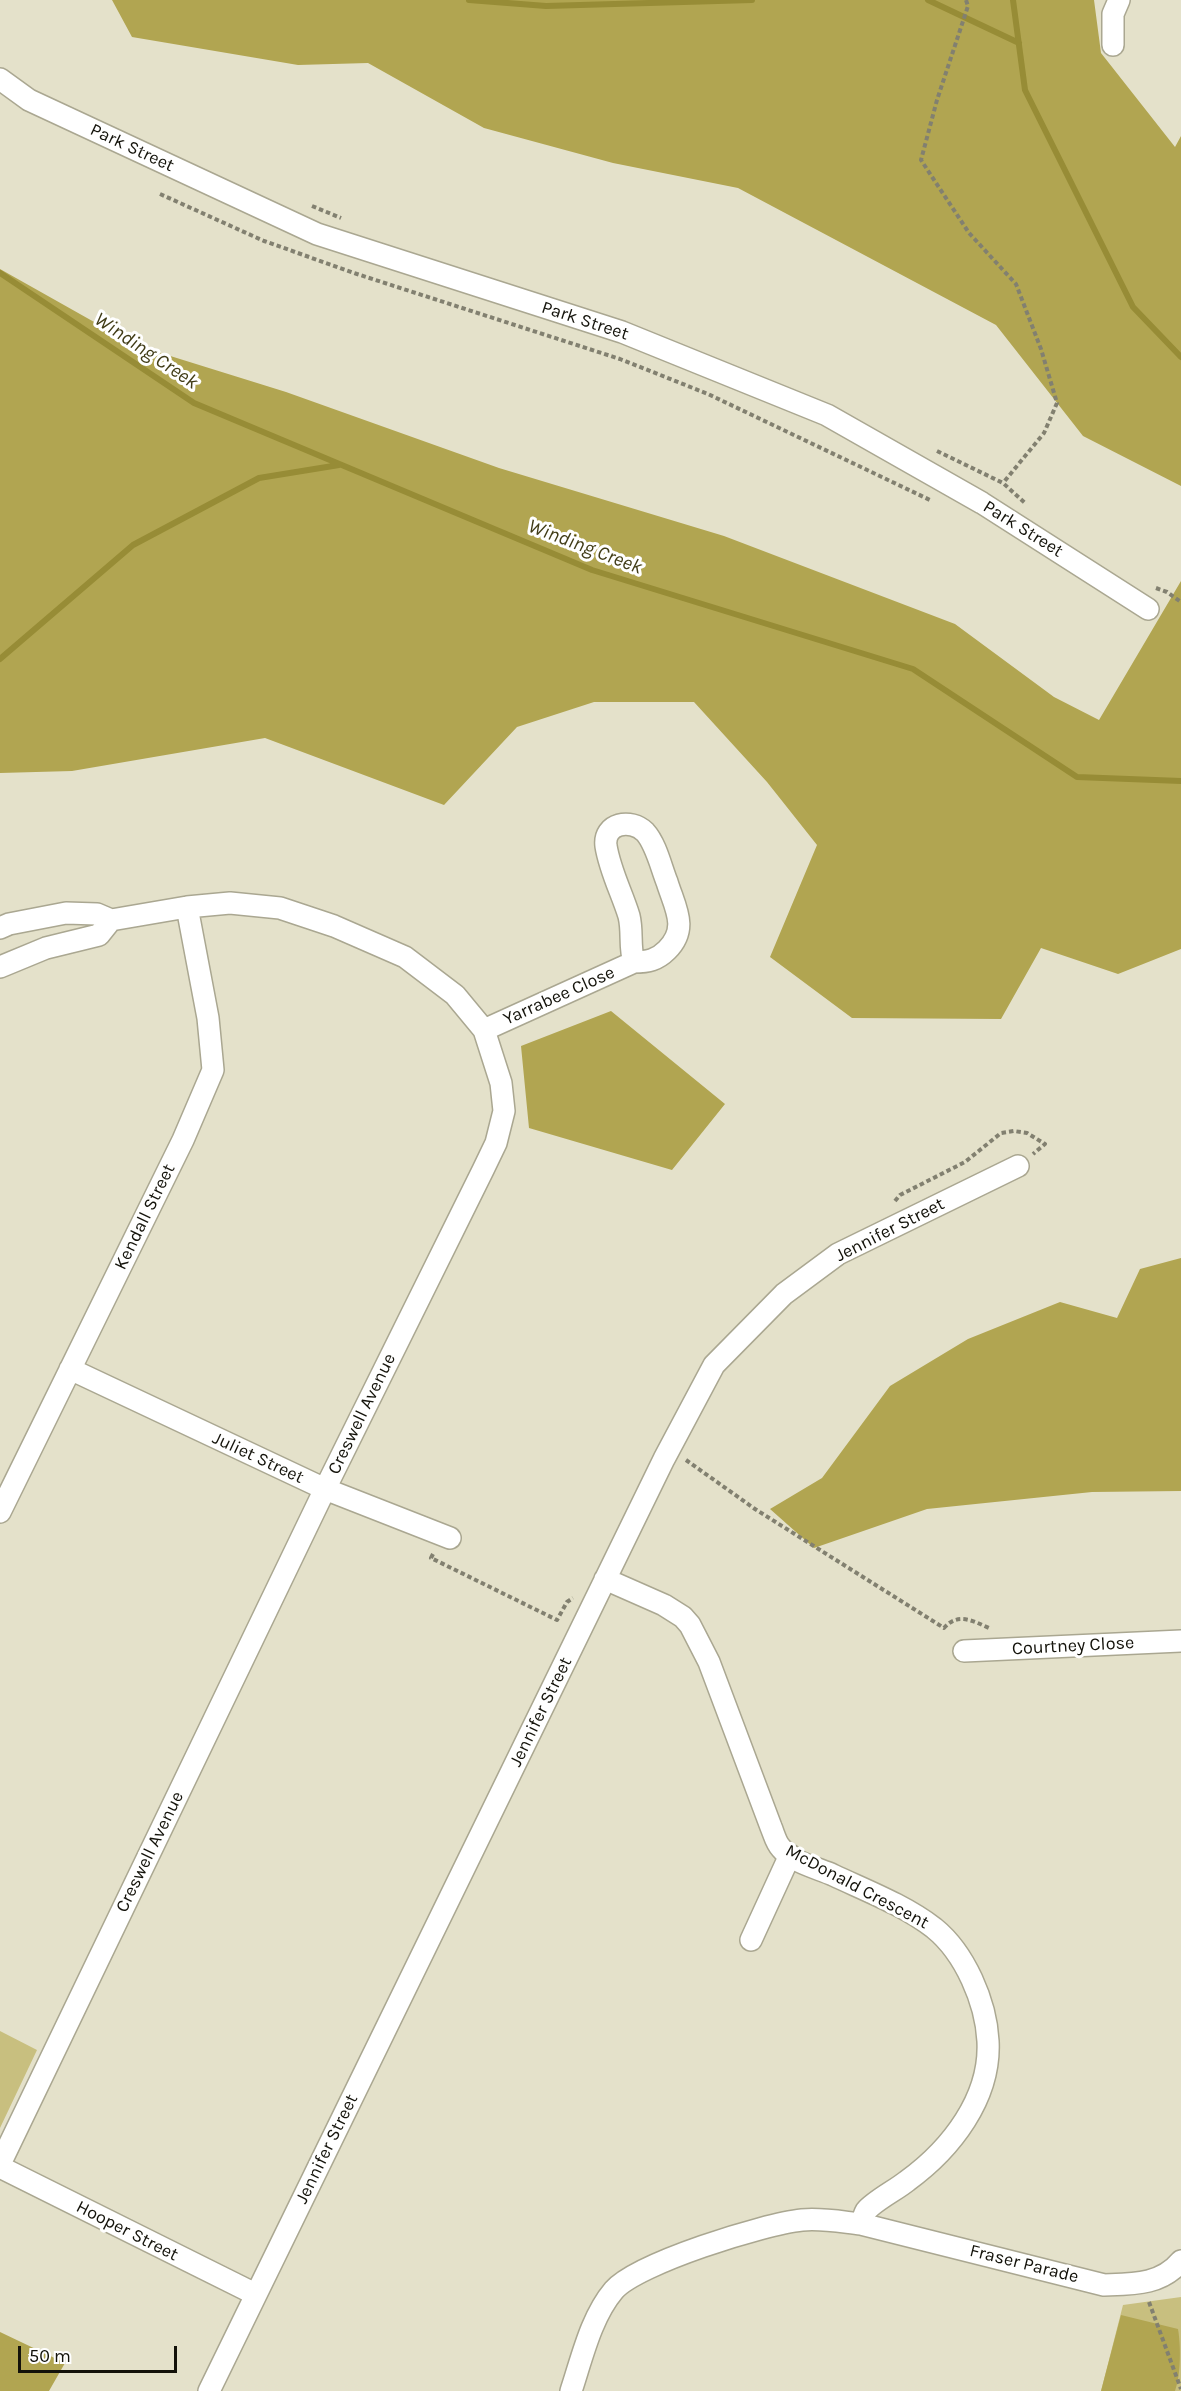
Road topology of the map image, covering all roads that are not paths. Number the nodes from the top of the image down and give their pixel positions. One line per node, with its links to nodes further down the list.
1 (1119, 0): 2 (street)
2 (1113, 45)
3 (0, 80): 4 (street, Park Street)
4 (1148, 609)
5 (187, 907): 6 (street, Creswell Avenue); 10 (street, Creswell Avenue); 12 (street, Kendall Street)
6 (111, 920): 7 (street, Creswell Avenue); 9 (street, Creswell Avenue)
7 (0, 928)
8 (634, 962): 8 (street, Yarrabee Close); 10 (street, Yarrabee Close)
9 (0, 968)
10 (484, 1030): 13 (street, Creswell Avenue)
11 (1018, 1166): 16 (street, Jennifer Street)
12 (70, 1369): 13 (street, Juliet Street); 14 (street, Kendall Street)
13 (325, 1489): 15 (street, Juliet Street); 21 (street, Creswell Avenue)
14 (0, 1512)
15 (450, 1538)
16 (605, 1579): 19 (street, McDonald Crescent); 24 (street, Jennifer Street)
17 (1181, 1641): 18 (street, Courtney Close)
18 (964, 1651)
19 (790, 1855): 20 (street); 22 (street, McDonald Crescent)
20 (751, 1940)
21 (0, 2165): 24 (street, Hooper Street)
22 (861, 2224): 23 (street, Fraser Parade); 26 (street)
23 (1181, 2261)
24 (255, 2294): 25 (street, Jennifer Street)
25 (209, 2391)
26 (571, 2391)

